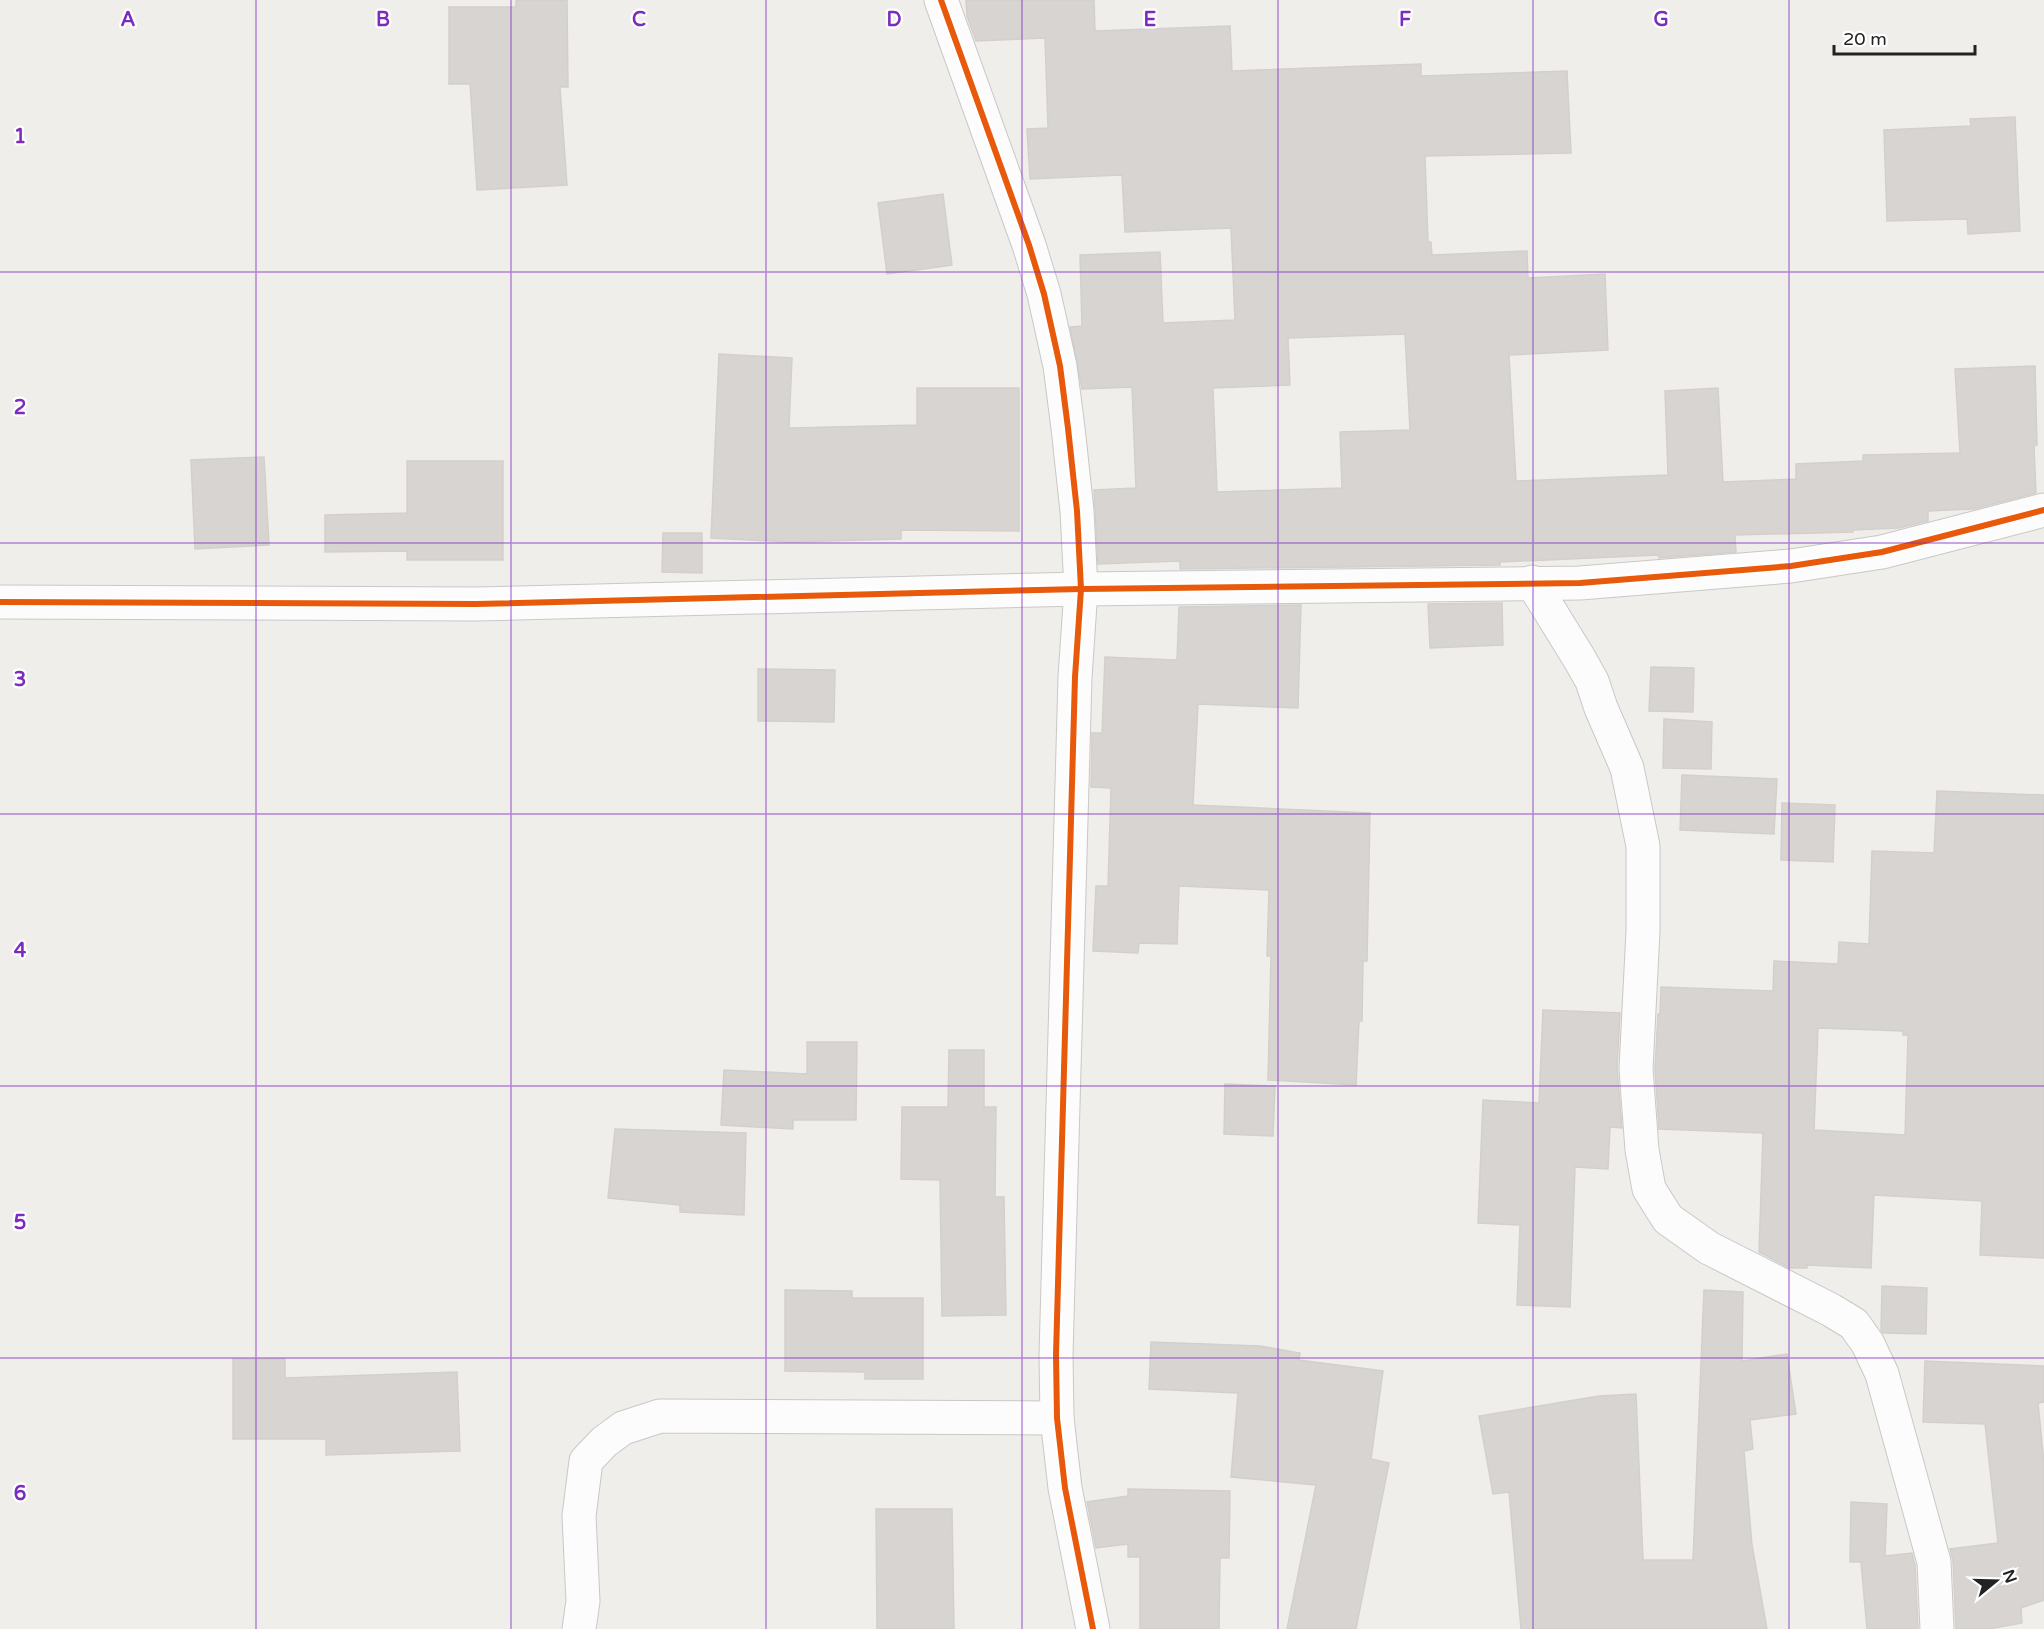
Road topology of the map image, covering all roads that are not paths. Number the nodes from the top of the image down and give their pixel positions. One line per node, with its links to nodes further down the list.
1 (941, 0): 4 (street)
2 (2044, 510): 3 (street)
3 (1532, 582): 4 (street); 9 (street)
4 (1081, 589): 5 (street); 6 (street)
5 (0, 602)
6 (1057, 1418): 7 (street); 8 (street)
7 (579, 1629)
8 (1093, 1629)
9 (1937, 1629)

